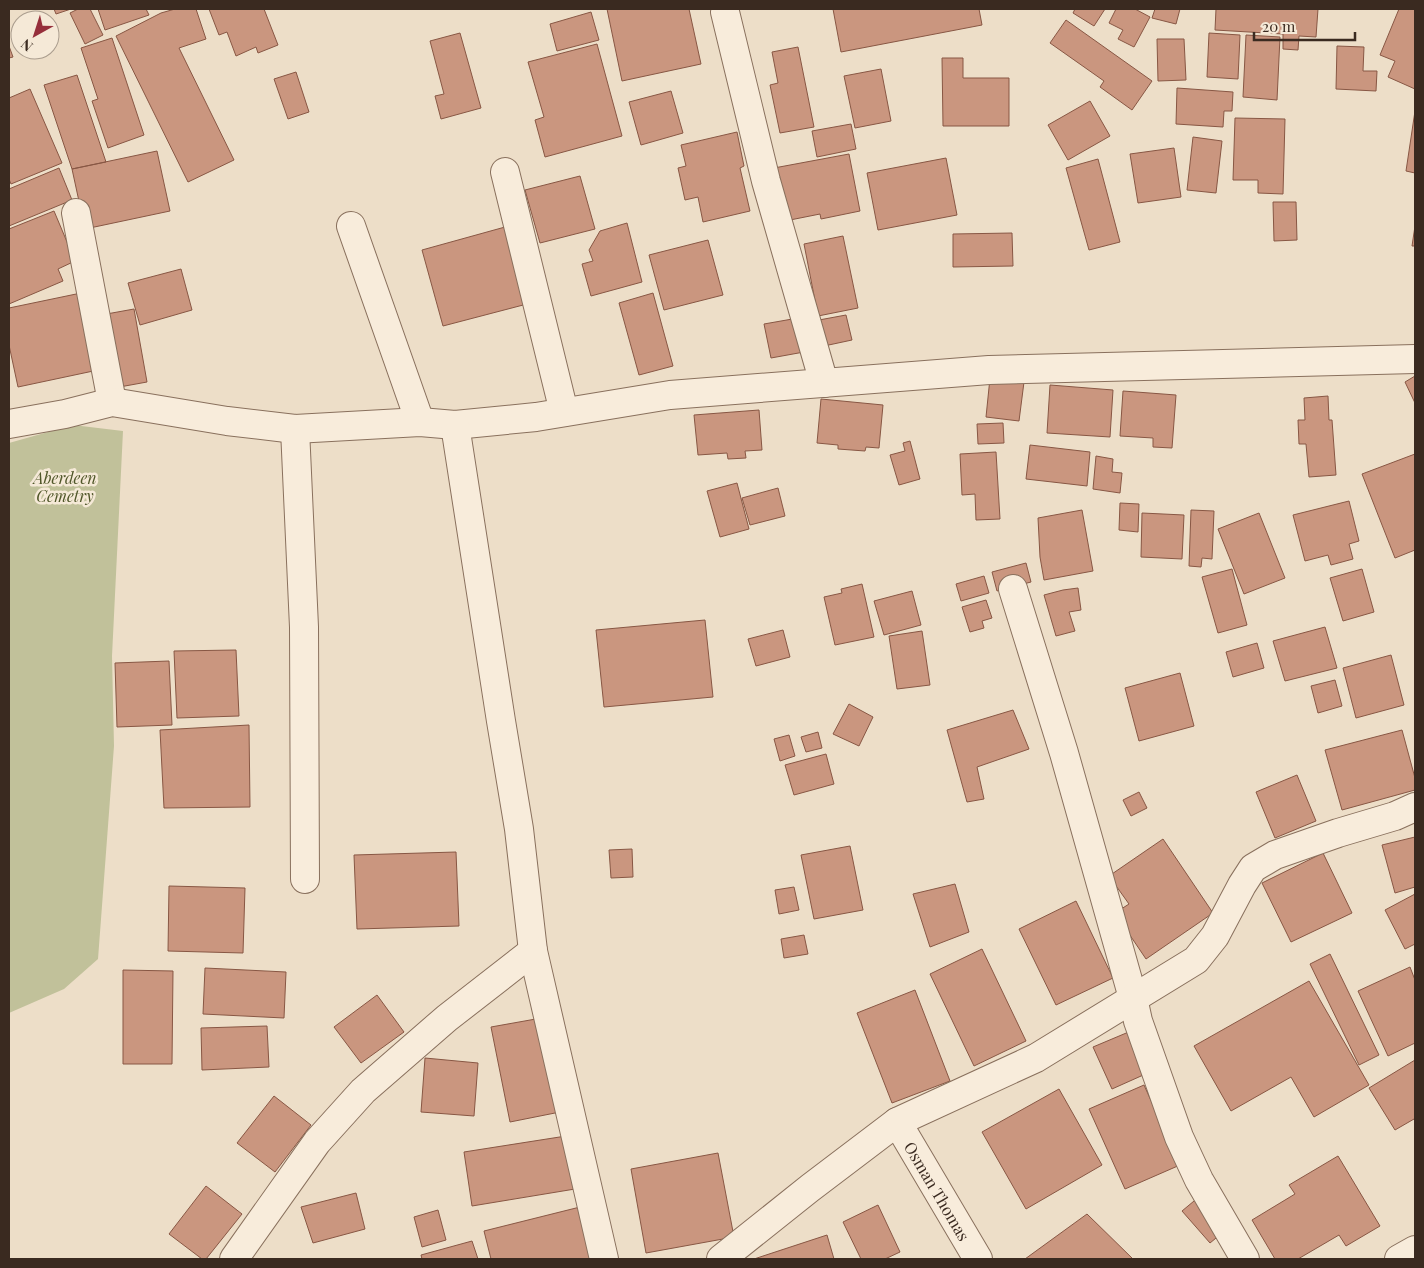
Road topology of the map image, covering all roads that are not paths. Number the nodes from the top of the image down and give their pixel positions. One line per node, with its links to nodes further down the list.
1 (725, 12): 6 (street)
2 (505, 172): 8 (street)
3 (76, 213): 7 (street)
4 (351, 226): 9 (street)
5 (1415, 359): 6 (street)
6 (824, 383): 8 (street)
7 (112, 402): 10 (street); 12 (street)
8 (564, 412): 11 (street)
9 (420, 422): 11 (street); 12 (street)
10 (9, 424)
11 (455, 425): 16 (street)
12 (295, 428): 15 (street)
13 (1013, 589): 17 (street)
14 (1415, 807): 17 (street)
15 (305, 879)
16 (533, 951): 20 (street); 21 (street)
17 (1133, 998): 18 (street); 24 (street)
18 (896, 1122): 22 (street); 23 (street, Osman Thomas)
19 (1415, 1250): 25 (street)
20 (234, 1259)
21 (604, 1259)
22 (721, 1259)
23 (978, 1259)
24 (1245, 1259)
25 (1399, 1259)

